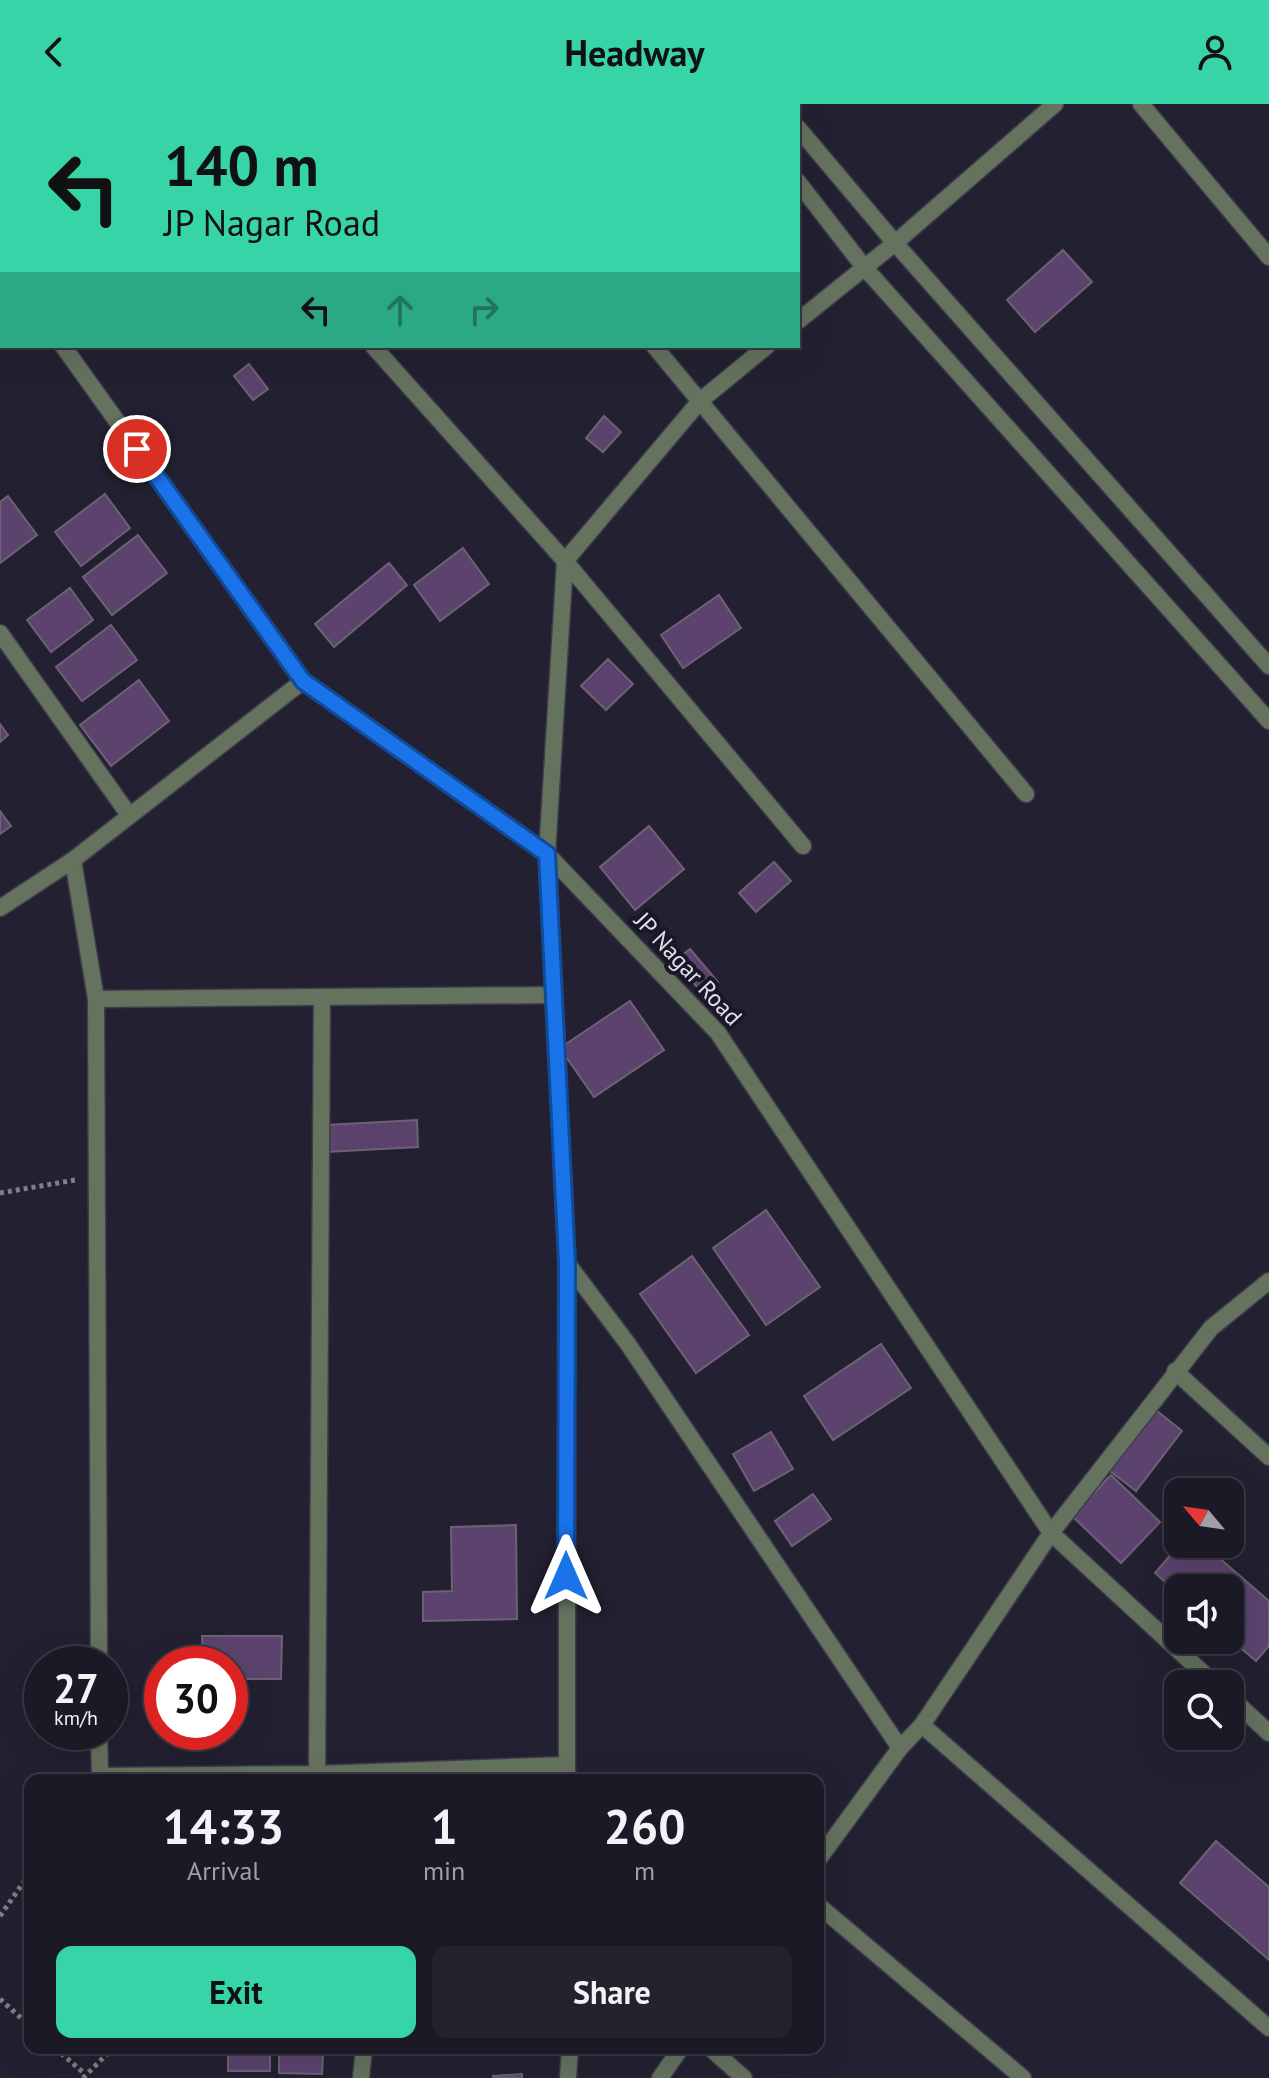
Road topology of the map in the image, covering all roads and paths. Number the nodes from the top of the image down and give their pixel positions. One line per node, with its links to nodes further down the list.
1 (1055, 104): 5 (street)
2 (1141, 104): 6 (street)
3 (800, 130): 5 (street)
4 (800, 185): 7 (street)
5 (895, 243): 7 (street); 16 (street)
6 (1269, 257)
7 (864, 267): 8 (street); 18 (street)
8 (800, 319)
9 (64, 348): 17 (street, JP Nagar Road)
10 (375, 348): 14 (street)
11 (656, 348): 13 (street)
12 (765, 348): 13 (street)
13 (700, 401): 14 (street); 19 (street)
14 (565, 561): 21 (street); 22 (street)
15 (4, 644): 20 (street)
16 (1269, 666)
17 (303, 681): 20 (street); 22 (street, JP Nagar Road)
18 (1269, 721)
19 (1026, 794)
20 (129, 815): 23 (street)
21 (803, 846)
22 (547, 854): 25 (street); 34 (street, JP Nagar Road)
23 (73, 860): 24 (street); 27 (street)
24 (0, 908)
25 (551, 995): 26 (street); 30 (street)
26 (322, 997): 27 (street); 44 (street)
27 (96, 999): 28 (street)
28 (96, 1177): 29 (path); 35 (street)
29 (0, 1193)
30 (567, 1263): 40 (street); 42 (street)
31 (1269, 1281): 32 (street)
32 (1175, 1371): 33 (street); 34 (street)
33 (1269, 1457)
34 (1051, 1533): 36 (street, JP Nagar Road); 38 (street)
35 (99, 1646)
36 (1200, 1670)
37 (1244, 1710): 39 (street)
38 (922, 1725): 40 (street); 51 (street)
39 (1269, 1733)
40 (900, 1748): 45 (street)
41 (99, 1750): 43 (street)
42 (566, 1772): 44 (street)
43 (100, 1774)
44 (317, 1774)
45 (824, 1852)
46 (24, 1882): 48 (path)
47 (824, 1910): 63 (street)
48 (0, 1916)
49 (0, 1999): 50 (path)
50 (24, 2021)
51 (1269, 2028)
52 (61, 2054): 58 (path)
53 (107, 2054): 58 (path)
54 (363, 2054): 59 (street)
55 (570, 2054): 60 (street)
56 (677, 2054): 61 (street)
57 (717, 2054): 62 (street)
58 (84, 2076)
59 (361, 2078)
60 (568, 2078)
61 (660, 2078)
62 (744, 2078)
63 (1023, 2078)

